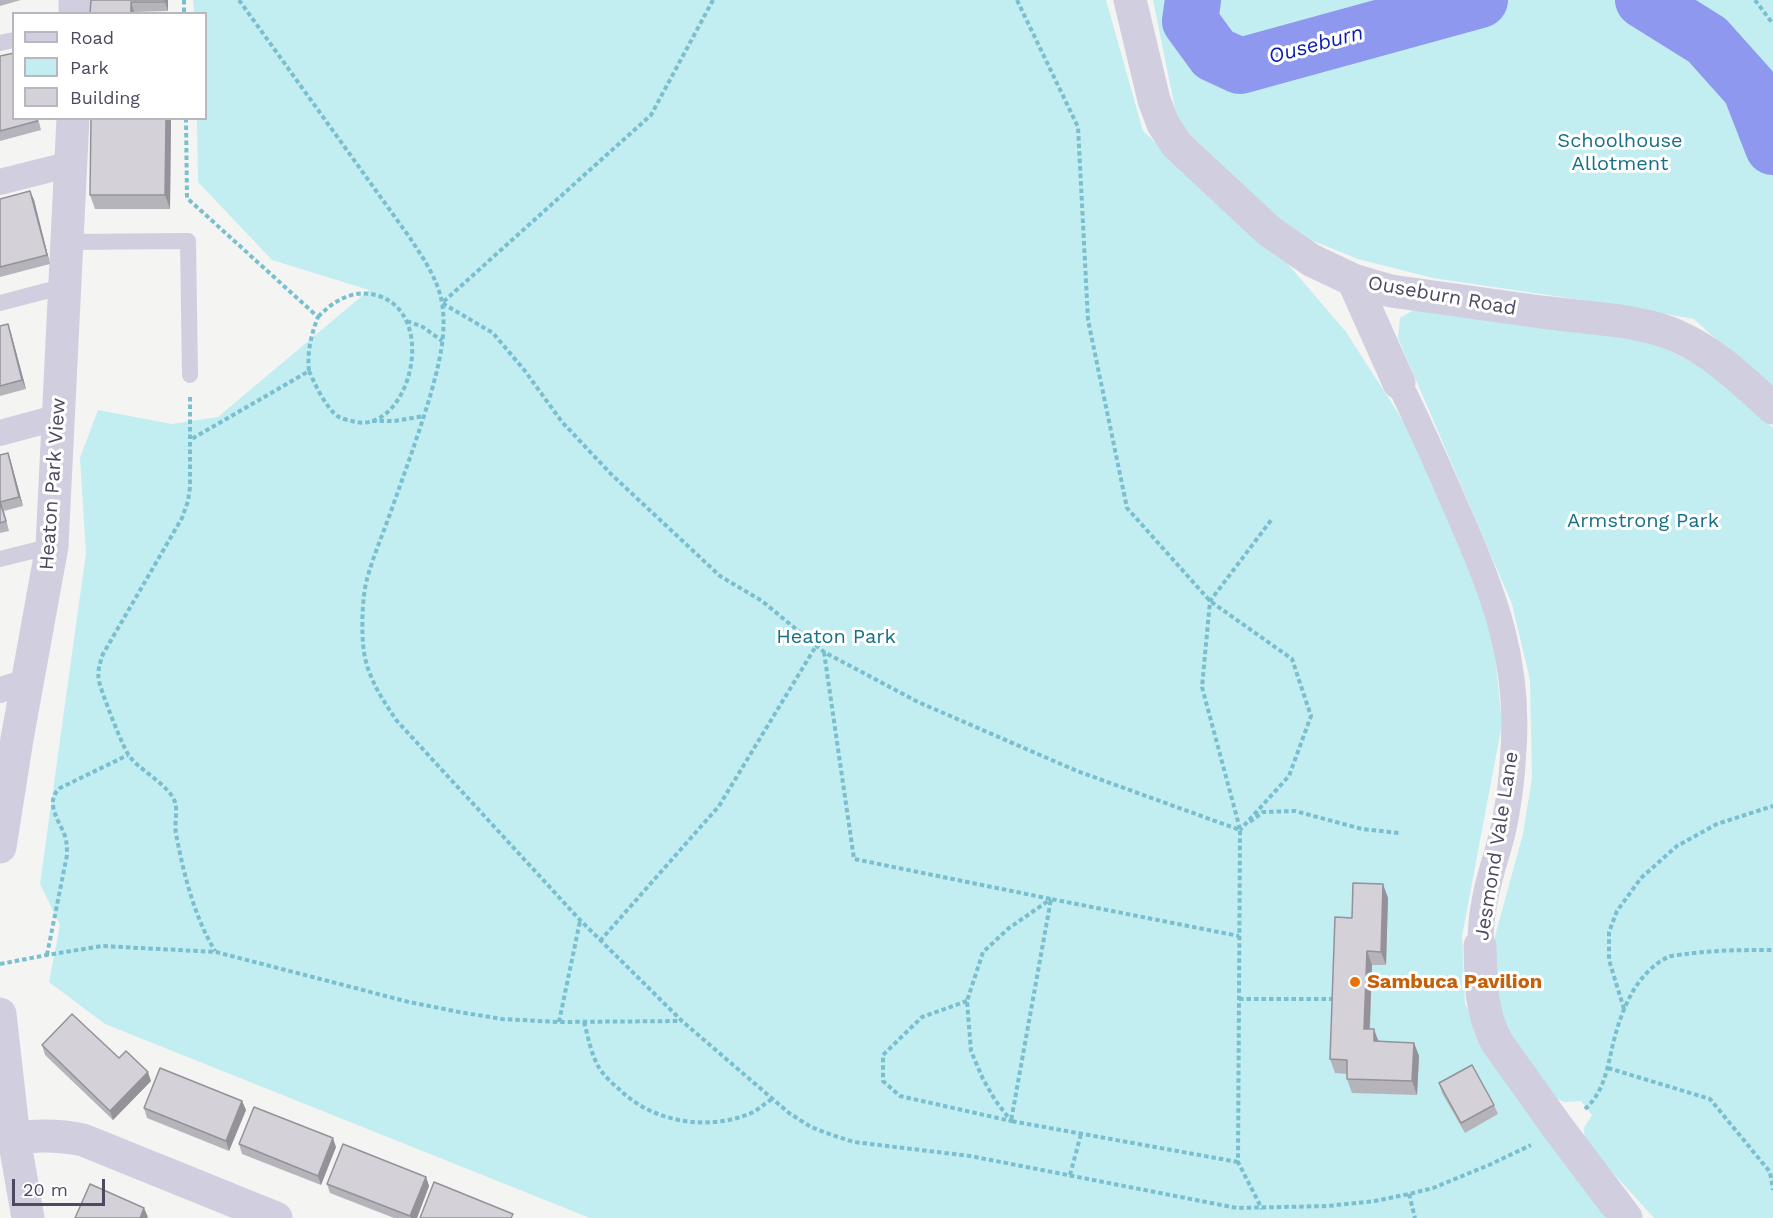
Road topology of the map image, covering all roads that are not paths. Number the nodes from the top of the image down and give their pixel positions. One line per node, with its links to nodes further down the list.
1 (1130, 0): 6 (street, Ouseburn Road)
2 (73, 120): 3 (street, Heaton Park View)
3 (71, 164): 4 (street); 5 (street, Heaton Park View)
4 (0, 182)
5 (67, 242): 7 (street, Heaton Park View); 9 (lane)
6 (1353, 280): 10 (street, Jesmond Vale Lane); 11 (street, Ouseburn Road)
7 (65, 286): 8 (lane); 12 (street, Heaton Park View)
8 (0, 303)
9 (190, 375)
10 (1399, 383): 19 (street, Jesmond Vale Lane)
11 (1773, 408)
12 (58, 417): 13 (street); 14 (street, Heaton Park View)
13 (0, 433)
14 (52, 546): 15 (lane); 16 (street, Heaton Park View)
15 (0, 560)
16 (14, 686): 17 (street, Heaton Park View)
17 (3, 806): 18 (street, Heaton Park View)
18 (0, 847)
19 (1480, 946): 24 (street, Jesmond Vale Lane)
20 (0, 1014): 21 (street)
21 (14, 1138): 22 (street); 23 (street)
22 (28, 1218)
23 (276, 1218)
24 (1626, 1218)

